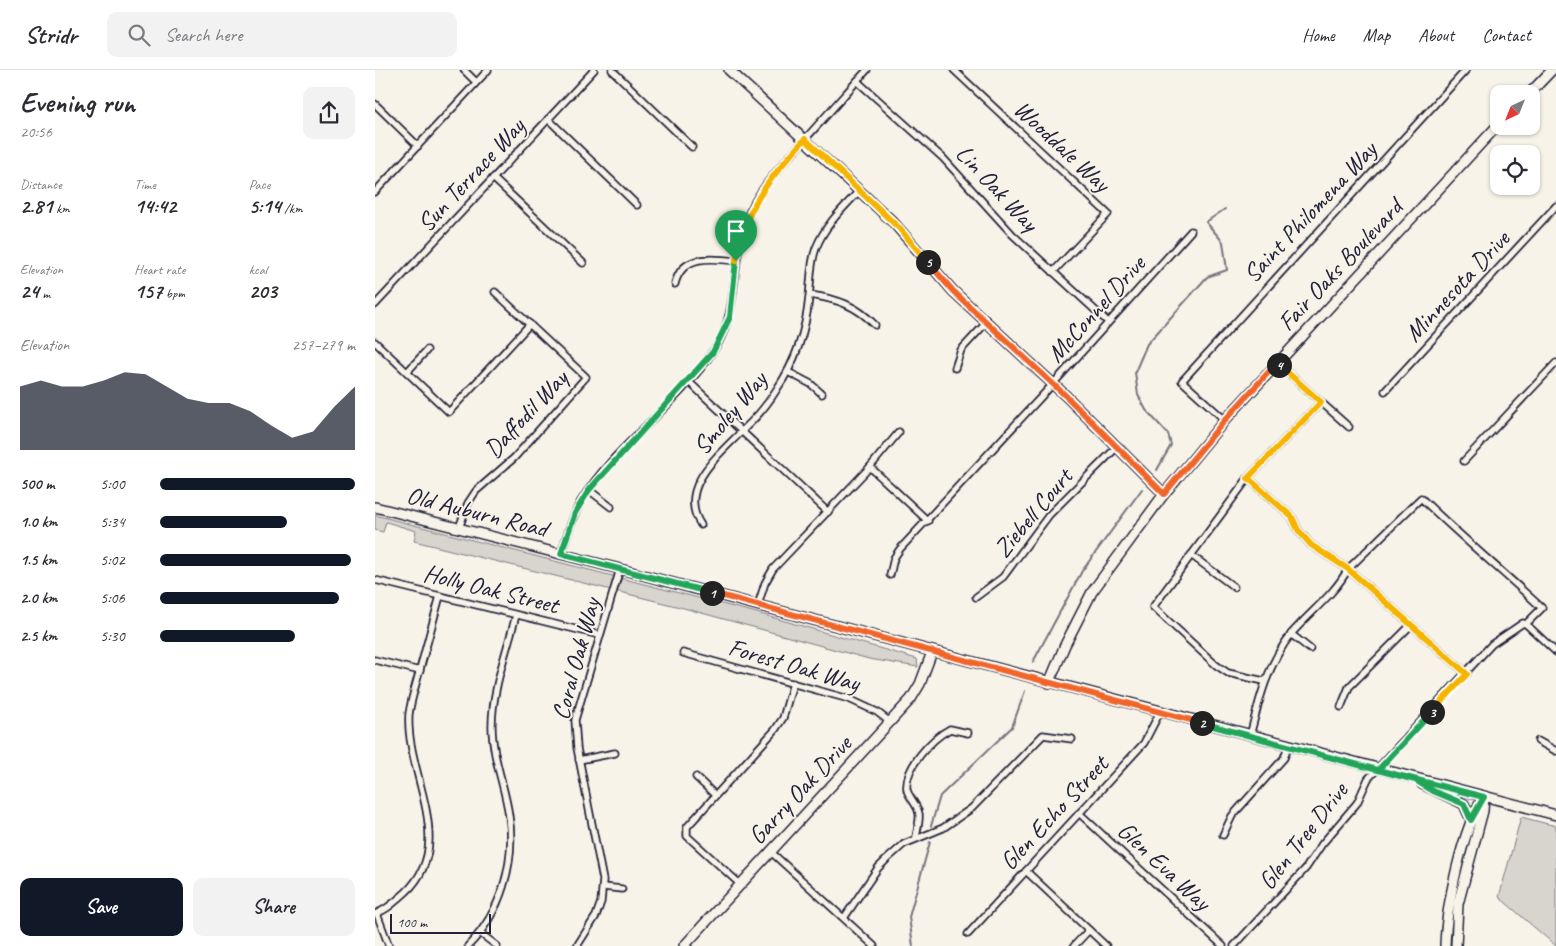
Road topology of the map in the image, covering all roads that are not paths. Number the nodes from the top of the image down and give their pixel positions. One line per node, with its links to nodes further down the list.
1 (464, 70): 11 (street)
2 (488, 70): 11 (street)
3 (594, 70): 14 (street, Sun Terrace Way)
4 (612, 70): 18 (street)
5 (729, 70): 16 (main road)
6 (867, 70): 10 (street)
7 (954, 70): 27 (street, Wooddale Way)
8 (1466, 70): 48 (street, Saint Philomena Way)
9 (1552, 70): 12 (main road)
10 (857, 81): 16 (street); 27 (street, Lin Oak Way)
11 (476, 82): 17 (street)
12 (1538, 85)
13 (375, 104): 17 (street)
14 (548, 120): 19 (street, Sun Terrace Way); 22 (street)
15 (1490, 134): 38 (main road, Fair Oaks Boulevard)
16 (805, 139): 20 (main road); 25 (street)
17 (418, 146): 21 (street)
18 (692, 147)
19 (493, 178): 26 (street); 31 (street, Sun Terrace Way)
20 (859, 190): 30 (street, Smoley Way); 33 (main road)
21 (375, 192)
22 (637, 205)
23 (1556, 206): 45 (street, Minnesota Drive)
24 (1191, 232): 32 (street, McConnel Drive)
25 (736, 261): 28 (street); 43 (street)
26 (583, 263)
27 (1053, 272): 32 (street, Lin Oak Way)
28 (675, 284)
29 (495, 292): 34 (street, Daffodil Way)
30 (810, 295): 35 (street); 42 (street, Smoley Way)
31 (375, 305)
32 (1108, 322): 44 (street, McConnel Drive)
33 (986, 323): 40 (street); 44 (main road)
34 (530, 324): 41 (street); 63 (street, Daffodil Way)
35 (875, 325)
36 (375, 342): 41 (street)
37 (427, 350): 41 (street)
38 (1277, 363): 47 (street); 48 (main road, Fair Oaks Boulevard)
39 (1556, 363): 53 (street)
40 (955, 368)
41 (407, 372)
42 (787, 372): 46 (street); 50 (street, Smoley Way)
43 (687, 381): 50 (street); 56 (street)
44 (1053, 384): 52 (main road); 61 (street, McConnel Drive)
45 (1385, 391)
46 (822, 394)
47 (1321, 402): 49 (street); 55 (street)
48 (1225, 420): 57 (main road, Fair Oaks Boulevard)
49 (1349, 427)
50 (742, 432): 60 (street); 62 (street, Smoley Way)
51 (899, 432): 54 (street)
52 (1116, 448): 57 (main road); 72 (street, Ziebell Court)
53 (1464, 462)
54 (870, 467): 60 (street); 61 (street)
55 (1248, 478): 65 (street); 67 (street)
56 (589, 490): 58 (street); 64 (street)
57 (1164, 494): 88 (main road, Fair Oaks Boulevard)
58 (611, 506)
59 (375, 507): 63 (main road, Old Auburn Road)
60 (828, 512): 73 (street)
61 (928, 521): 68 (street, McConnel Drive)
62 (701, 525)
63 (459, 528): 64 (main road, Old Auburn Road)
64 (561, 554): 66 (main road, Old Auburn Road)
65 (1191, 555): 70 (street); 86 (street)
66 (620, 569): 73 (main road, Old Auburn Road); 78 (street, Coral Oak Way)
67 (1348, 569): 75 (street); 76 (street); 77 (street)
68 (890, 575)
69 (375, 580): 71 (street, Holly Oak Street)
70 (1234, 586)
71 (440, 596): 74 (street, Holly Oak Street); 84 (street)
72 (976, 597)
73 (757, 605): 80 (main road, Old Auburn Road)
74 (516, 615): 78 (street, Holly Oak Street); 118 (street)
75 (1526, 624): 81 (street); 85 (street, Glen Tree Drive)
76 (1411, 625): 85 (street); 89 (street)
77 (1291, 634): 79 (street); 86 (street)
78 (599, 635): 99 (street, Coral Oak Way)
79 (1310, 649)
80 (932, 652): 88 (main road, Old Auburn Road); 91 (main road, Garry Oak Drive)
81 (1556, 652)
82 (683, 653): 87 (street, Forest Oak Way)
83 (375, 660): 84 (street)
84 (420, 671): 115 (street)
85 (1467, 674): 100 (street, Glen Tree Drive)
86 (1264, 681): 93 (street)
87 (793, 683): 91 (street, Forest Oak Way); 103 (street)
88 (1049, 683): 90 (main road, Old Auburn Road)
89 (1341, 707)
90 (1160, 712): 93 (main road, Old Auburn Road); 105 (street, Glen Echo Street)
91 (890, 722): 110 (main road, Garry Oak Drive)
92 (968, 733): 109 (street)
93 (1250, 736): 96 (main road, Old Auburn Road)
94 (1071, 739): 109 (street)
95 (1538, 741): 97 (street)
96 (1288, 746): 100 (main road, Old Auburn Road); 108 (street)
97 (1556, 751)
98 (615, 753): 99 (street, Coral Oak Way)
99 (579, 760): 113 (street, Coral Oak Way)
100 (1378, 770): 102 (main road, Old Auburn Road); 129 (street, Glen Tree Drive)
101 (696, 777): 103 (street)
102 (1415, 780): 104 (main road, Old Auburn Road); 107 (main road)
103 (715, 795): 112 (street)
104 (1484, 797): 106 (main road, Old Auburn Road); 107 (main road); 131 (main road)
105 (1079, 813): 111 (street, Glen Echo Street); 128 (street, Glen Eva Way)
106 (1556, 815)
107 (1471, 820): 130 (main road)
108 (1223, 835)
109 (916, 837): 116 (street)
110 (771, 852): 112 (main road, Garry Oak Drive); 116 (street)
111 (1026, 872): 117 (street); 119 (street, Glen Echo Street)
112 (741, 884): 124 (main road, Garry Oak Drive)
113 (603, 887): 114 (street); 123 (street, Coral Oak Way)
114 (622, 889)
115 (376, 914): 120 (street)
116 (844, 918): 125 (street)
117 (1089, 930): 126 (street); 127 (street)
118 (480, 933): 121 (street); 122 (street)
119 (967, 934)
120 (389, 946)
121 (468, 946)
122 (497, 946)
123 (577, 946)
124 (684, 946)
125 (874, 946)
126 (1074, 946)
127 (1106, 946)
128 (1223, 946)
129 (1234, 946)
130 (1445, 946)
131 (1456, 946)

